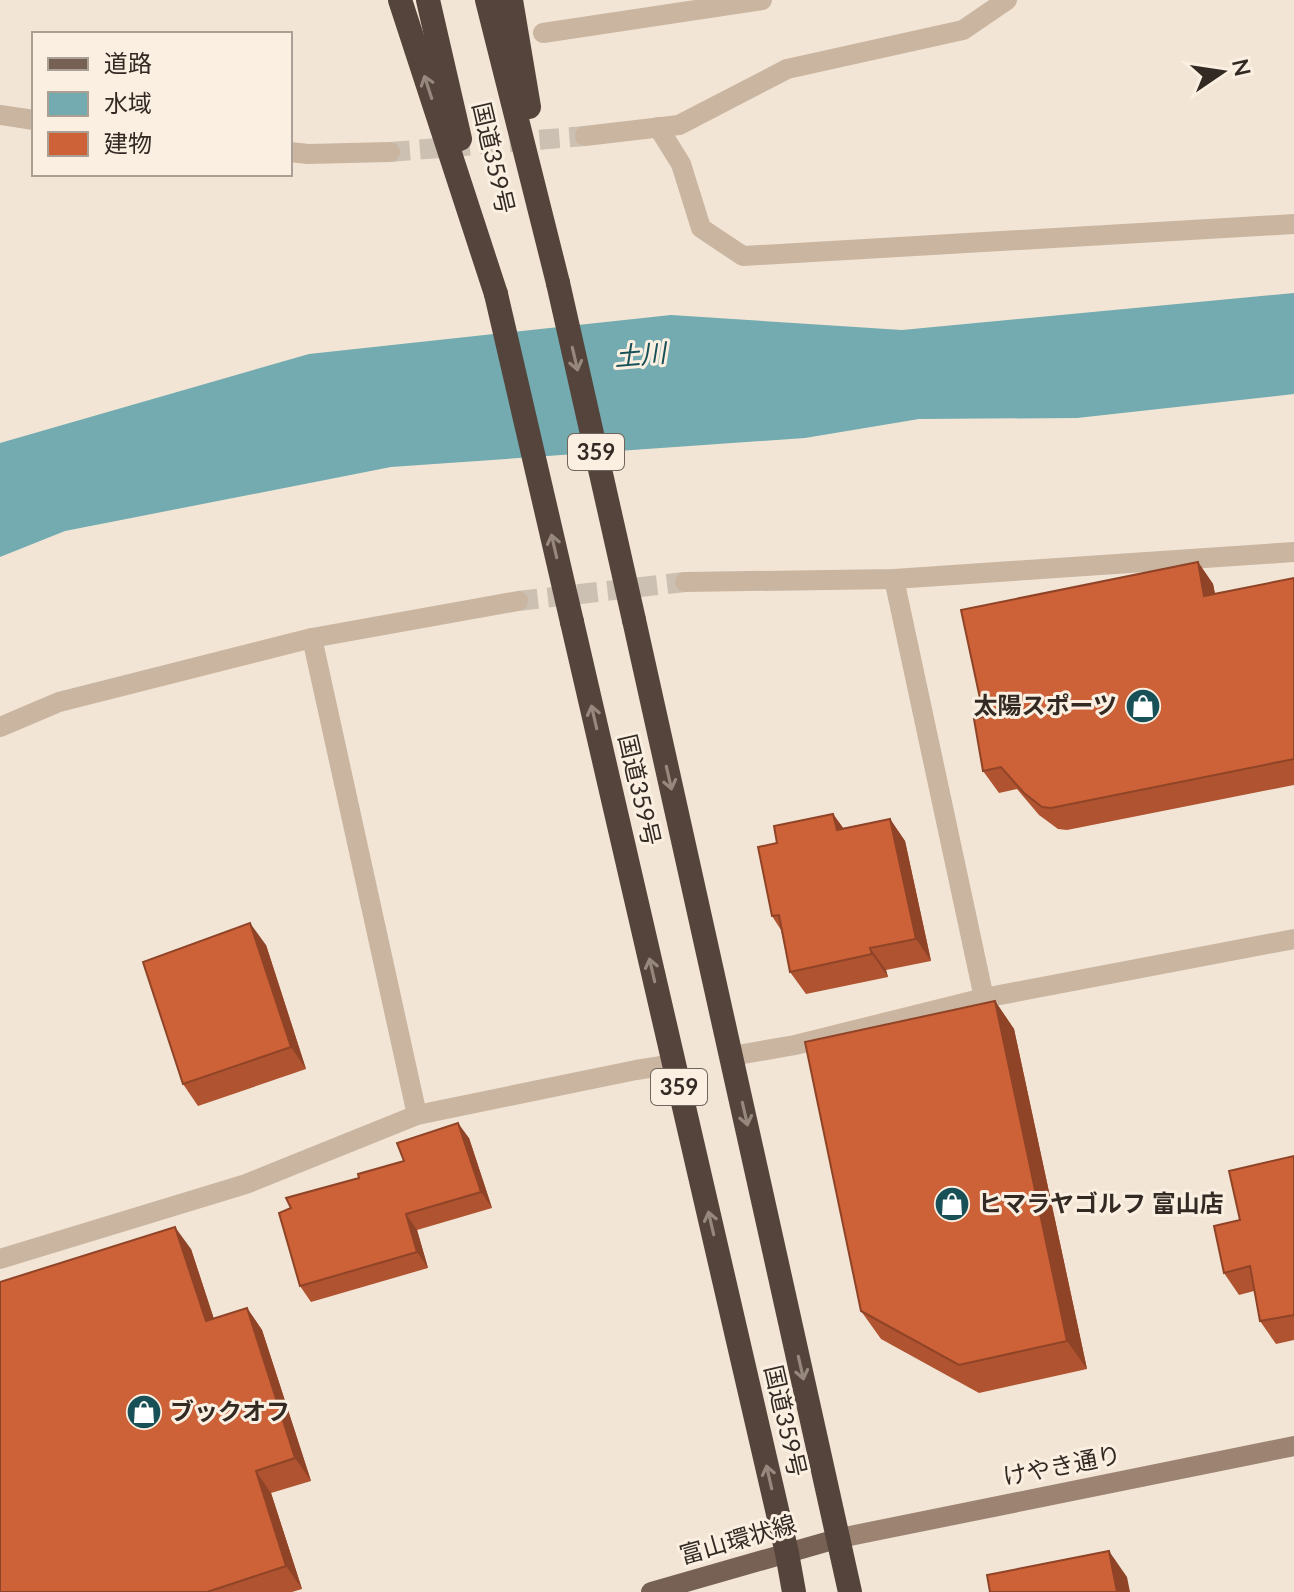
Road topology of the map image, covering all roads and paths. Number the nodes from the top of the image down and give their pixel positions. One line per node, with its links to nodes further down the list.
1 (487, 0): 15 (highway, 国道359号 / 359)
2 (511, 0): 15 (highway)
3 (762, 0): 7 (street)
4 (1007, 0): 10 (street)
5 (429, 4): 16 (highway, 国道359号 / 359)
6 (402, 6): 16 (highway, one-way to 6)
7 (543, 33)
8 (0, 115): 9 (street)
9 (32, 120)
10 (658, 127): 11 (street); 14 (street)
11 (585, 136)
12 (292, 152): 13 (street)
13 (390, 152)
14 (1294, 224)
15 (558, 283): 25 (highway, 国道359号 / 359, one-way to 25, bridge)
16 (496, 294): 26 (highway, 国道359号 / 359, one-way to 16, bridge)
17 (1294, 552): 18 (street)
18 (894, 579): 19 (street); 24 (street)
19 (685, 582)
20 (518, 601): 21 (street)
21 (312, 638): 22 (street); 27 (street)
22 (0, 727)
23 (1294, 939): 24 (street)
24 (984, 998): 25 (street)
25 (732, 1056): 30 (highway, 国道359号 / 359, one-way to 30)
26 (674, 1064): 27 (street); 31 (highway, 国道359号 / 359, one-way to 26)
27 (417, 1115): 28 (street)
28 (0, 1259)
29 (1294, 1446): 30 (street, けやき通り)
30 (840, 1538): 31 (main road, 富山環状線); 34 (highway, 国道359号 / 359)
31 (787, 1553): 32 (main road, 富山環状線); 33 (highway, 国道359号 / 359)
32 (651, 1592)
33 (794, 1592)
34 (850, 1592)

